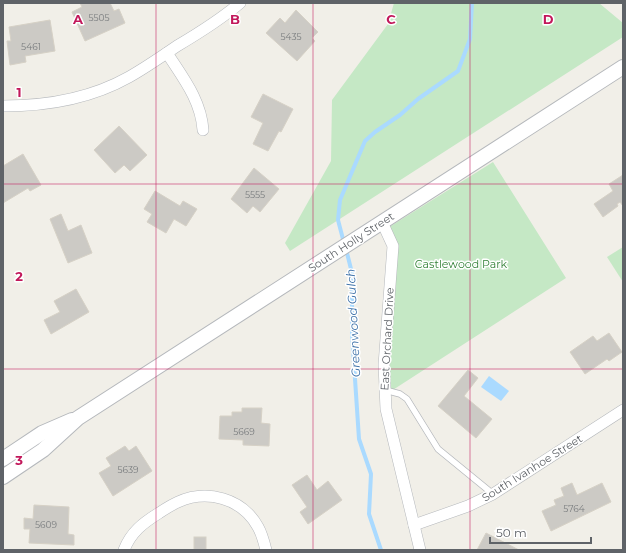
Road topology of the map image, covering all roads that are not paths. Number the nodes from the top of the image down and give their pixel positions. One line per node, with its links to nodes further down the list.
1 (240, 3): 2 (street)
2 (167, 53): 4 (street); 5 (street)
3 (623, 67): 6 (street, South Holly Street)
4 (3, 106)
5 (203, 130)
6 (382, 222): 7 (street, East Orchard Drive); 9 (street, South Holly Street)
7 (384, 390): 12 (lane); 13 (street, East Orchard Drive)
8 (623, 410): 12 (street, South Ivanhoe Street)
9 (78, 418): 10 (street, South Holly Street); 11 (street, South Holly Street)
10 (3, 459)
11 (3, 477)
12 (493, 494): 13 (street, South Ivanhoe Street)
13 (414, 526): 16 (street, East Orchard Drive)
14 (124, 550): 15 (street)
15 (266, 550)
16 (420, 550)

